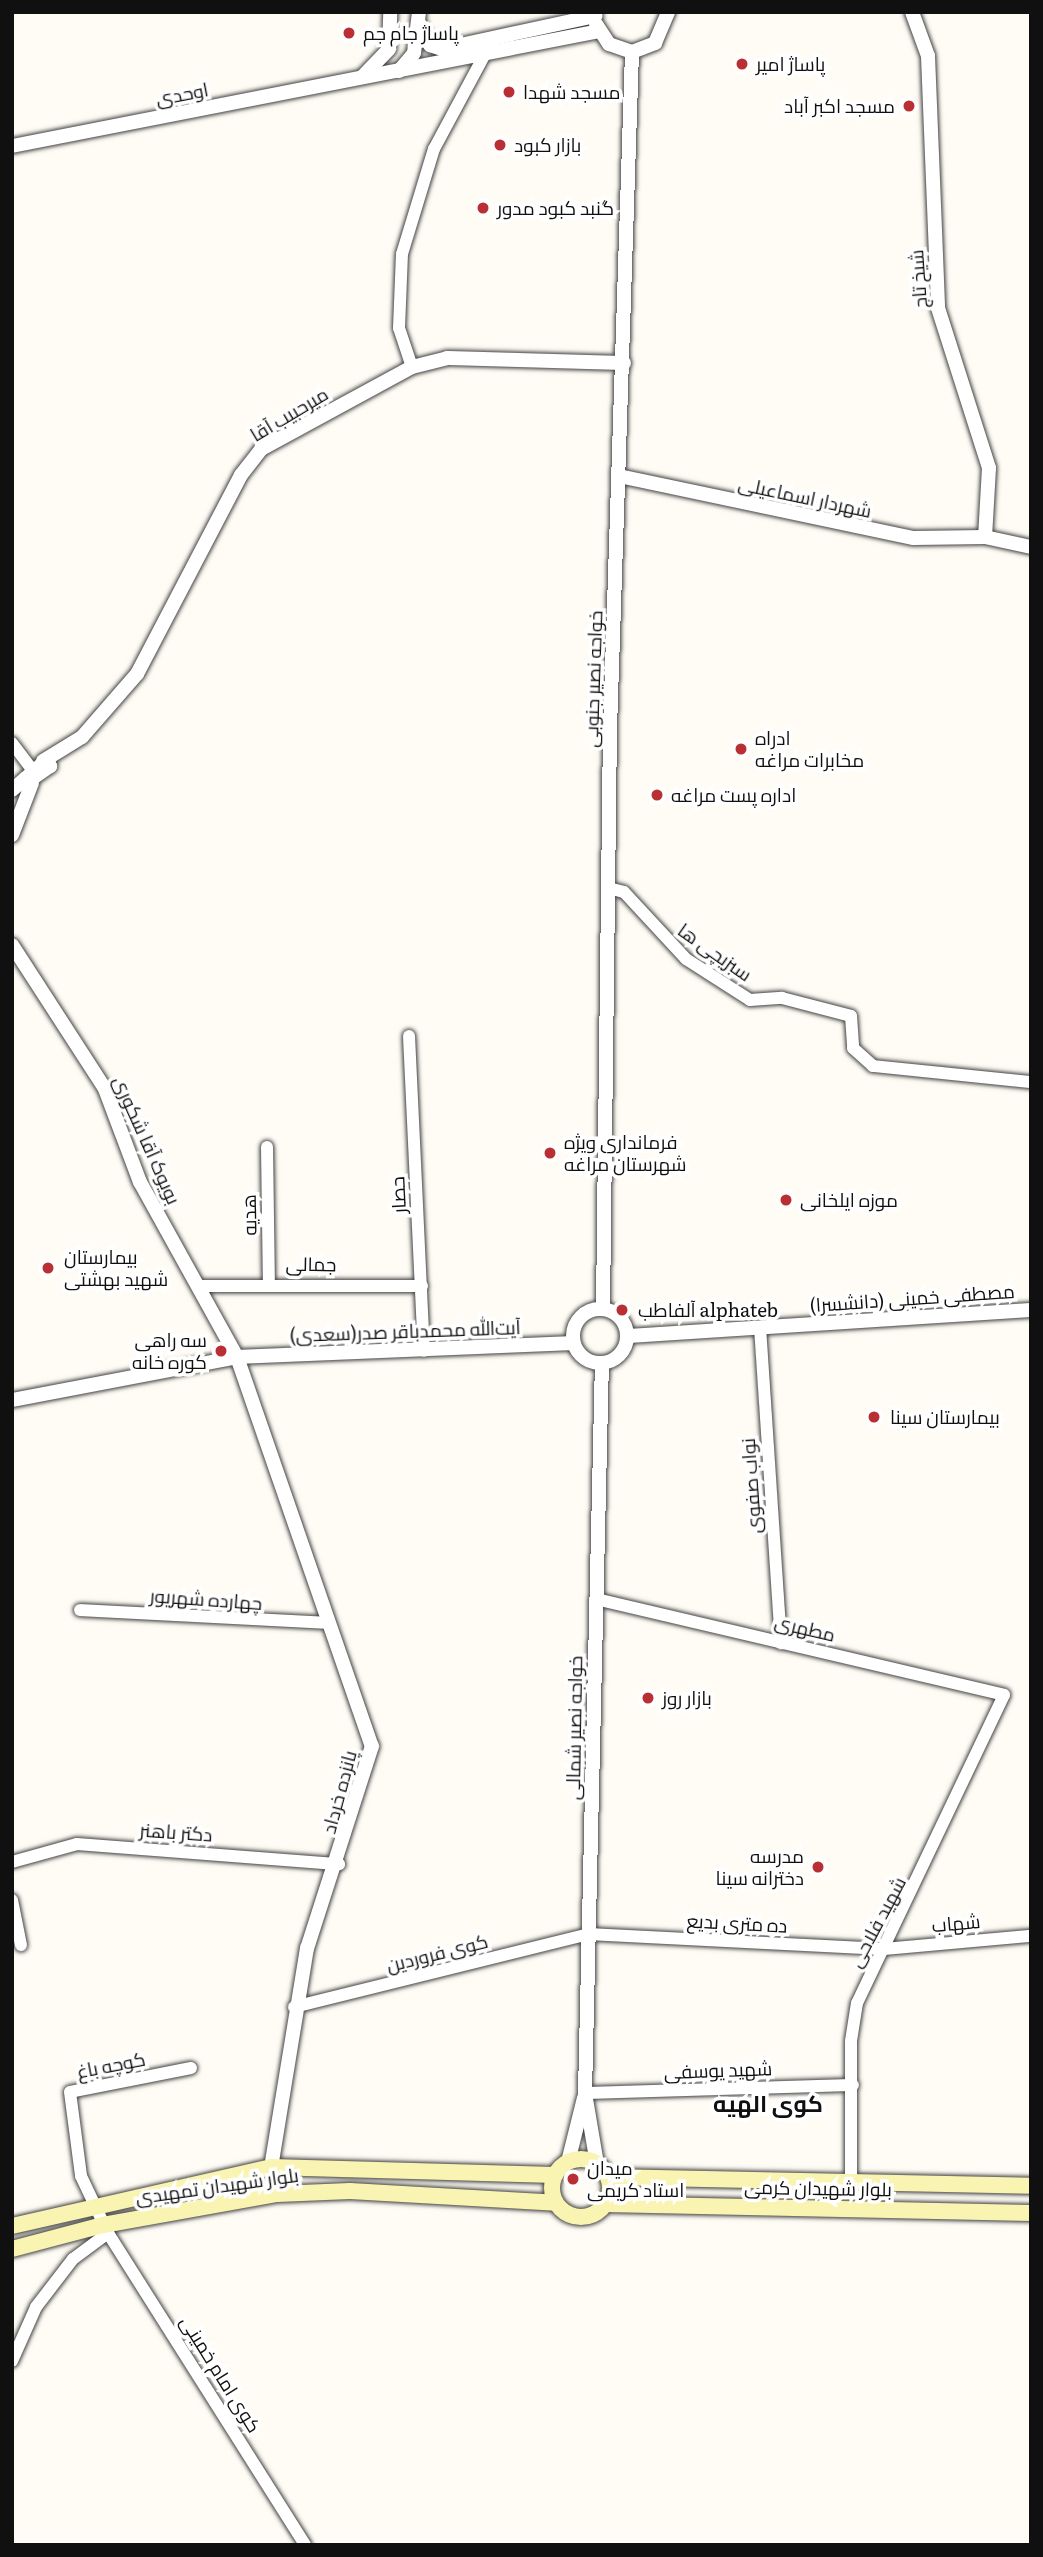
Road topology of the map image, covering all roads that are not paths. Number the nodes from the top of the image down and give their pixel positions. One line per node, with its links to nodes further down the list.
1 (390, 12): 6 (street)
2 (668, 12): 7 (street)
3 (912, 12): 15 (street, شیخ تاج)
4 (419, 18): 5 (street); 9 (street)
5 (597, 20): 7 (street); 8 (street, اوحدی)
6 (389, 49): 9 (street); 10 (street)
7 (632, 52): 12 (street, خواجه نصیر جنوبی)
8 (485, 54): 9 (street, اوحدی); 13 (street)
9 (407, 68): 10 (street, اوحدی)
10 (359, 79): 11 (street, اوحدی)
11 (12, 146)
12 (624, 363): 13 (street, میرحبیب آقا); 14 (street, خواجه نصیر جنوبی)
13 (412, 367): 18 (street, میرحبیب آقا)
14 (619, 477): 15 (street, شهردار اسماعیلی); 21 (street, خواجه نصیر جنوبی)
15 (985, 537): 16 (street, شهردار اسماعیلی)
16 (1031, 547)
17 (12, 743): 18 (street)
18 (37, 772): 19 (street, میرحبیب آقا); 20 (street)
19 (12, 790)
20 (12, 835)
21 (608, 888): 24 (street, سبزیچی ها); 29 (street, خواجه نصیر جنوبی)
22 (12, 945): 27 (street, بویوک آقا شکوری)
23 (409, 1036): 28 (street, حصار)
24 (1031, 1082)
25 (267, 1147): 26 (street, هدیه)
26 (269, 1282): 27 (street, جمالی); 28 (street, جمالی)
27 (199, 1286): 35 (street, بویوک آقا شکوری)
28 (422, 1286): 34 (street, حصار)
29 (603, 1308): 32 (street); 33 (street)
30 (1031, 1310): 31 (street, مصطفی خمینی (دانشسرا))
31 (760, 1327): 32 (street, مصطفی خمینی (دانشسرا)); 41 (street, نواب صفوی)
32 (628, 1336): 36 (street)
33 (573, 1343): 34 (street, آیت‌الله محمدباقر صدر(سعدی)); 36 (street)
34 (424, 1351): 35 (street, آیت‌الله محمدباقر صدر(سعدی))
35 (237, 1357): 37 (street, آیت‌الله محمدباقر صدر(سعدی)); 40 (street, پانزده خرداد)
36 (602, 1363): 38 (street, خواجه نصیر شمالی)
37 (12, 1400)
38 (596, 1599): 41 (street, مطهری); 46 (street, خواجه نصیر شمالی)
39 (80, 1610): 40 (street, چهارده شهریور)
40 (329, 1623): 44 (street, پانزده خرداد)
41 (781, 1643): 42 (street, مطهری)
42 (1004, 1695): 49 (street, شهید فلاحی)
43 (12, 1863): 44 (street, دکتر باهنر)
44 (339, 1864): 50 (street, پانزده خرداد)
45 (12, 1900): 48 (street)
46 (588, 1934): 49 (street, ده متری بدیع); 50 (street, کوی فروردین); 53 (street, خواجه نصیر شمالی)
47 (1031, 1936): 49 (street, شهاب)
48 (21, 1945)
49 (884, 1949): 52 (street, شهید فلاحی)
50 (294, 2007): 56 (street, پانزده خرداد)
51 (191, 2068): 64 (street, کوچه باغ)
52 (853, 2085): 53 (street, شهید یوسفی); 60 (street, شهید فلاحی)
53 (585, 2094): 54 (street); 55 (street)
54 (568, 2162): 55 (main road); 57 (main road)
55 (597, 2164): 58 (main road)
56 (271, 2167): 57 (main road, بلوار شهیدان تمهیدی); 64 (main road, بلوار شهیدان تمهیدی)
57 (555, 2175): 62 (main road)
58 (608, 2177): 59 (main road, بلوار شهیدان کرمی); 63 (main road)
59 (680, 2180): 60 (main road, بلوار شهیدان کرمی); 65 (main road)
60 (851, 2182): 61 (main road, بلوار شهیدان کرمی)
61 (1031, 2186)
62 (556, 2203): 63 (main road); 68 (main road, بلوار شهیدان تمهیدی)
63 (605, 2204): 65 (main road, بلوار شهیدان کرمی)
64 (93, 2206): 67 (main road, بلوار شهیدان تمهیدی); 68 (street, کوی امام خمینی)
65 (679, 2206): 66 (main road, بلوار شهیدان کرمی)
66 (1031, 2213)
67 (12, 2226)
68 (106, 2229): 69 (main road, بلوار شهیدان تمهیدی); 70 (street); 71 (street, کوی امام خمینی)
69 (12, 2249)
70 (12, 2361)
71 (305, 2545)

